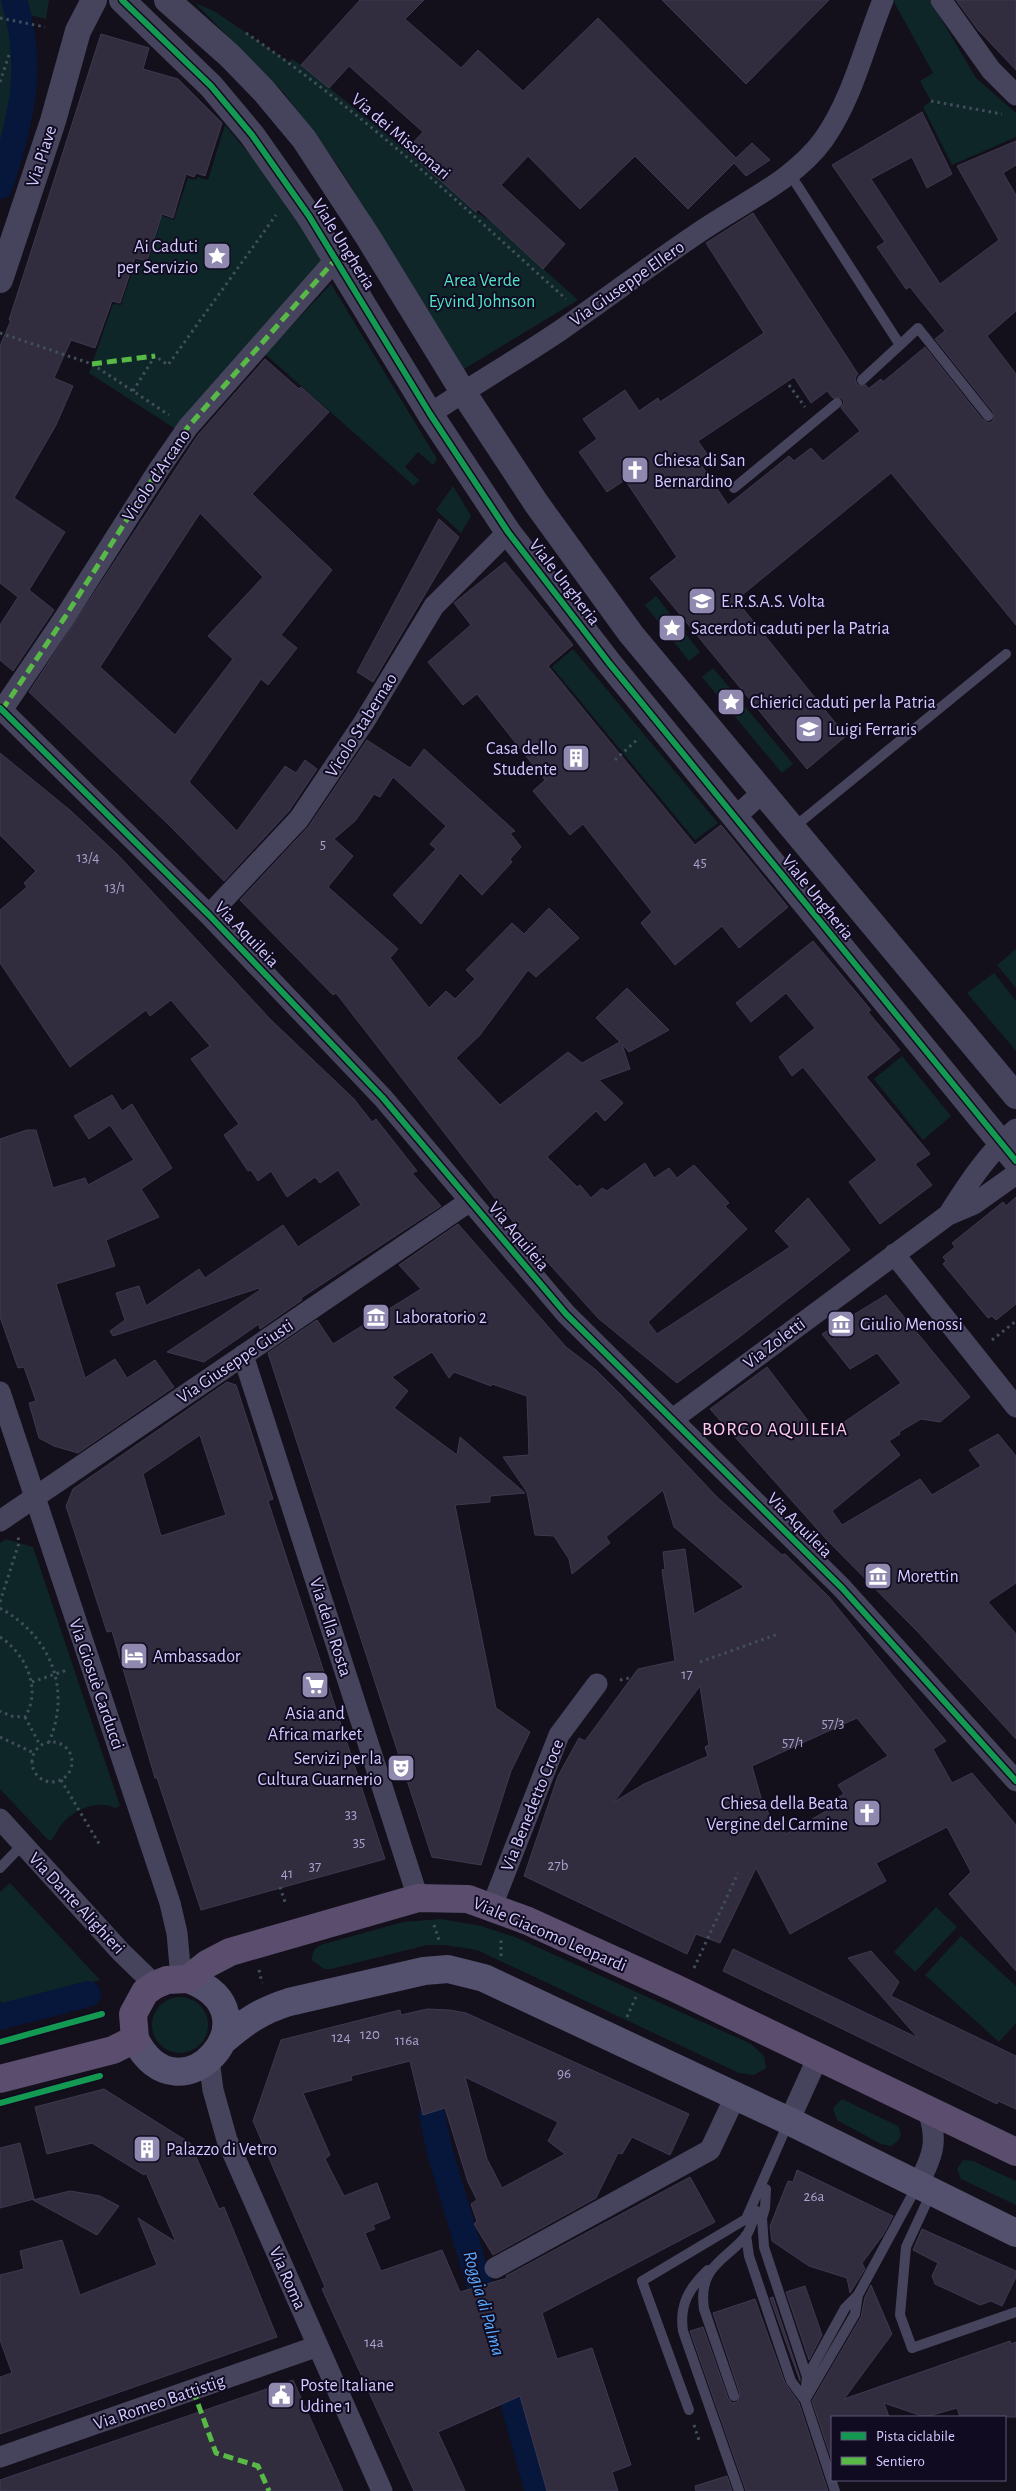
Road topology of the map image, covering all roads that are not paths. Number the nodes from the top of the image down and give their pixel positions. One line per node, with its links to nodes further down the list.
1 (73, 0): 9 (street)
2 (82, 0): 9 (street)
3 (94, 0): 9 (street)
4 (122, 0): 8 (street, Viale Ungheria)
5 (167, 0): 16 (street, Viale Ungheria)
6 (883, 0): 11 (street, Via Giuseppe Ellero)
7 (941, 0): 10 (street)
8 (146, 23): 9 (street); 12 (street, Viale Ungheria)
9 (78, 31): 13 (street, Via Piave)
10 (1016, 95)
11 (790, 174): 14 (lane); 16 (street, Via Giuseppe Ellero)
12 (336, 259): 18 (street, Viale Ungheria); 23 (street, Vicolo d'Arcano)
13 (0, 280)
14 (900, 345): 15 (lane); 19 (lane)
15 (862, 380)
16 (463, 392): 18 (street); 24 (street, Viale Ungheria)
17 (837, 403): 20 (lane)
18 (430, 414): 21 (street, Viale Ungheria)
19 (988, 416)
20 (734, 488)
21 (508, 532): 25 (street, Viale Ungheria); 27 (street, Vicolo Stabernao)
22 (1006, 654): 26 (lane)
23 (1, 709): 27 (street, Via Aquileia)
24 (763, 792): 25 (street); 26 (street, Viale Ungheria)
25 (734, 818): 29 (street, Viale Ungheria)
26 (792, 828): 28 (street, Viale Ungheria)
27 (209, 915): 31 (street, Via Aquileia)
28 (1016, 1096)
29 (1011, 1144): 32 (street, Via Zoletti)
30 (1016, 1174): 32 (street, Via Zoletti)
31 (470, 1200): 34 (street, Via Giuseppe Giusti); 37 (street, Via Aquileia)
32 (948, 1215): 33 (street, Via Zoletti)
33 (894, 1254): 36 (street); 37 (street, Via Zoletti)
34 (243, 1355): 38 (street, Via Giuseppe Giusti); 46 (street, Via della Rosta)
35 (0, 1392): 38 (street, Via Giosuè Carducci)
36 (1016, 1407)
37 (674, 1419): 41 (street, Via Aquileia)
38 (34, 1498): 39 (street, Via Giuseppe Giusti); 47 (street, Via Giosuè Carducci)
39 (0, 1521)
40 (597, 1684): 45 (street, Via Benedetto Croce)
41 (1016, 1781)
42 (0, 1819): 43 (street, Via Dante Alighieri)
43 (23, 1844): 44 (lane); 47 (street, Via Dante Alighieri)
44 (0, 1868)
45 (492, 1906): 46 (main road, Viale Giacomo Leopardi); 50 (main road, Viale Giacomo Leopardi)
46 (425, 1909): 47 (main road, Viale Giacomo Leopardi)
47 (175, 1980): 48 (main road); 49 (main road)
48 (135, 2040): 49 (main road); 51 (main road)
49 (216, 2050): 52 (main road); 65 (street, Via Roma)
50 (818, 2057): 53 (main road, Viale Giacomo Leopardi); 54 (street)
51 (0, 2079)
52 (736, 2096): 54 (main road); 62 (street)
53 (928, 2111): 55 (main road, Viale Giacomo Leopardi); 58 (street)
54 (789, 2120): 56 (lane); 58 (main road)
55 (1016, 2152)
56 (768, 2168): 57 (lane); 69 (lane)
57 (766, 2189): 60 (lane); 66 (lane)
58 (925, 2189): 59 (main road); 63 (lane); 64 (lane)
59 (1016, 2233)
60 (746, 2235): 61 (lane); 68 (lane)
61 (712, 2267): 67 (lane); 73 (lane)
62 (495, 2268)
63 (858, 2295): 66 (lane); 68 (lane)
64 (1016, 2312)
65 (318, 2346): 70 (street, Via Romeo Battistig); 72 (street, Via Roma)
66 (807, 2377): 68 (lane)
67 (734, 2396)
68 (805, 2400): 71 (lane)
69 (689, 2410)
70 (0, 2457)
71 (831, 2479)
72 (382, 2491)
73 (739, 2491)

